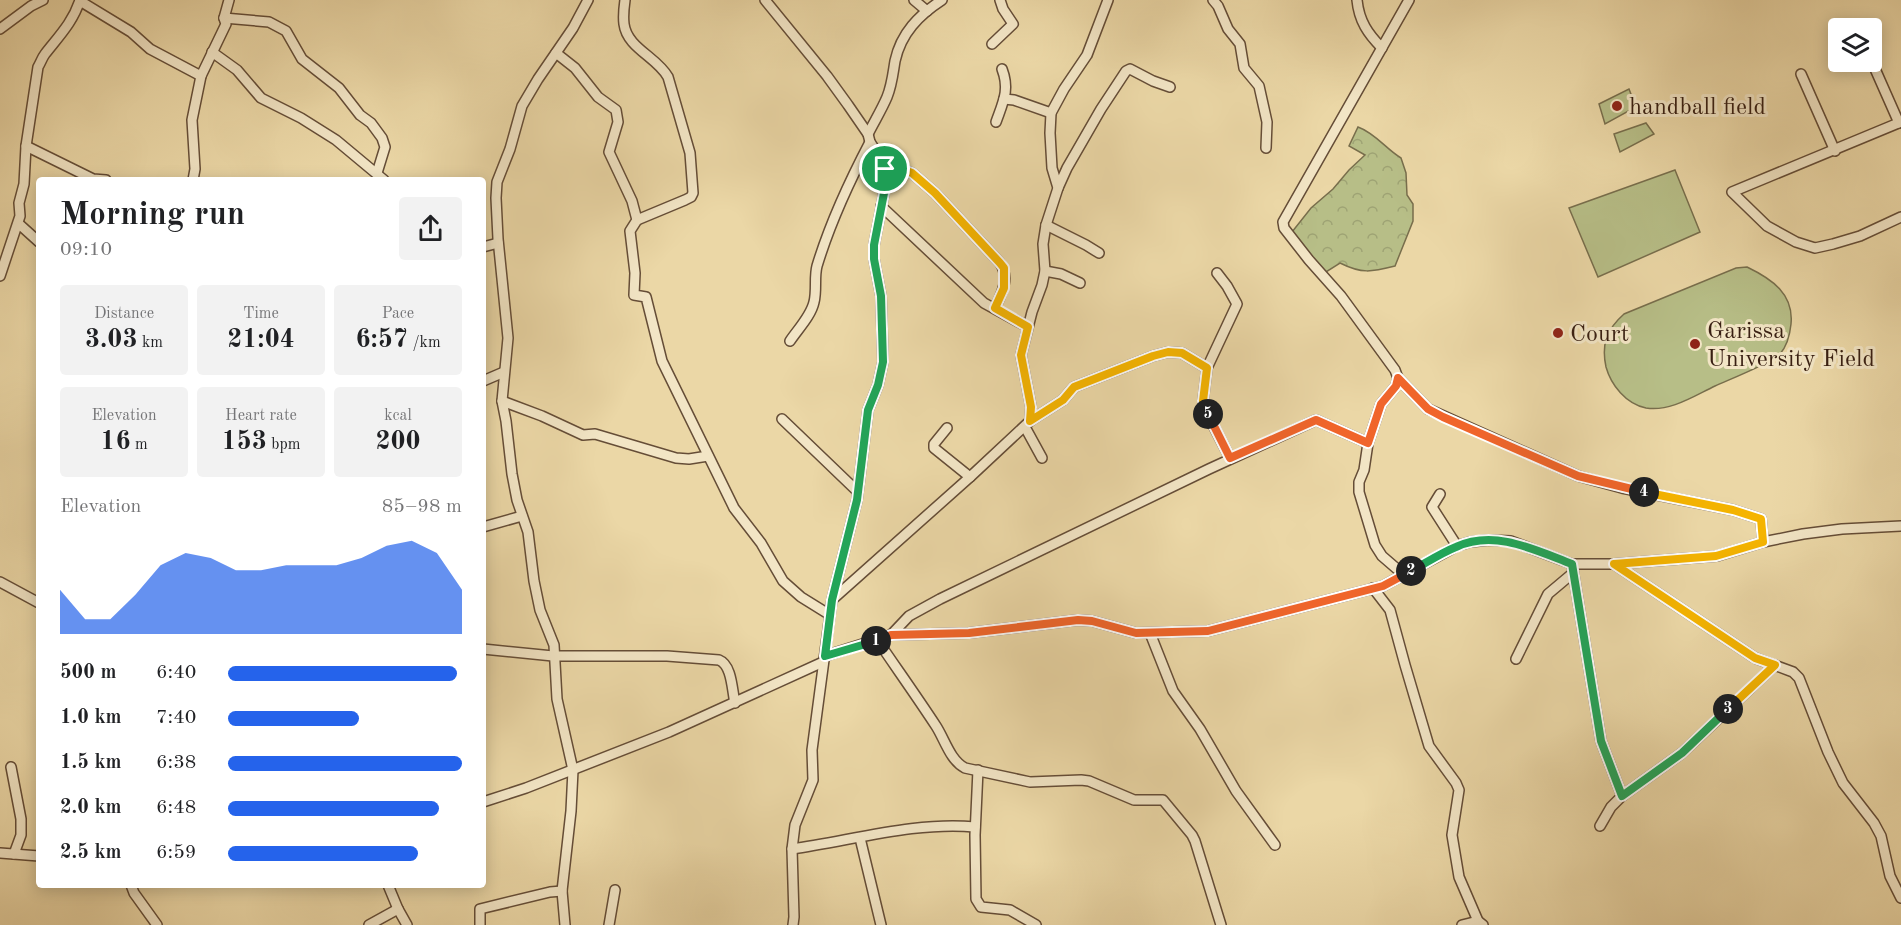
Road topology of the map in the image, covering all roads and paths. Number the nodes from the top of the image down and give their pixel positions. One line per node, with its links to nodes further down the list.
1 (43, 0): 16 (street)
2 (80, 0): 24 (street); 31 (street)
3 (229, 0): 15 (street)
4 (588, 0): 20 (street)
5 (625, 0): 42 (street)
6 (765, 0): 30 (street)
7 (914, 0): 14 (street)
8 (942, 0): 14 (street)
9 (1000, 0): 17 (street)
10 (1107, 0): 27 (street)
11 (1213, 0): 32 (street)
12 (1357, 0): 18 (street)
13 (1410, 0): 18 (street)
14 (927, 10): 30 (street)
15 (224, 18): 19 (street); 35 (street)
16 (0, 29)
17 (992, 44)
18 (1382, 48): 58 (street)
19 (212, 52): 24 (street); 35 (street)
20 (556, 53): 42 (street); 46 (street)
21 (1002, 69): 26 (street)
22 (1877, 72): 29 (street)
23 (1801, 74): 33 (street)
24 (201, 76): 37 (street)
25 (1170, 87): 39 (street)
26 (1004, 99): 27 (street); 28 (street)
27 (1051, 113): 39 (street)
28 (996, 122)
29 (1900, 122): 33 (street)
30 (869, 138): 34 (street); 55 (street)
31 (26, 146): 36 (street); 43 (street)
32 (1266, 148)
33 (1835, 151): 41 (street)
34 (885, 169): 40 (street); 53 (street)
35 (377, 173): 38 (street)
36 (89, 177)
37 (194, 177)
38 (381, 177)
39 (1058, 188): 44 (street)
40 (881, 206): 53 (street); 69 (street)
41 (1901, 217)
42 (637, 220): 65 (street)
43 (19, 225): 45 (street); 51 (street)
44 (1046, 225): 48 (street); 49 (street)
45 (36, 239)
46 (498, 243): 47 (street); 57 (street)
47 (486, 246)
48 (1099, 253)
49 (1045, 271): 52 (street); 54 (street)
50 (1217, 273): 56 (street)
51 (0, 276)
52 (1080, 284)
53 (995, 308): 54 (street)
54 (1028, 327): 62 (street)
55 (790, 341)
56 (1207, 368): 62 (street); 67 (street)
57 (504, 372): 59 (street); 60 (street)
58 (1398, 378): 64 (street); 74 (street)
59 (486, 380)
60 (502, 400): 65 (street); 71 (street)
61 (782, 419): 69 (street)
62 (1028, 424): 66 (street); 68 (street)
63 (947, 428): 68 (street)
64 (1368, 443): 67 (street); 78 (street)
65 (708, 456): 83 (street)
66 (1042, 458)
67 (1230, 458): 85 (street)
68 (970, 477): 81 (street)
69 (858, 492): 81 (street)
70 (1440, 494): 75 (street)
71 (522, 516): 72 (street); 88 (street)
72 (486, 526)
73 (1901, 526): 74 (street)
74 (1763, 542): 76 (street)
75 (1457, 546): 77 (street); 78 (street)
76 (1614, 564): 77 (street); 91 (street)
77 (1573, 569): 90 (street); 96 (street)
78 (1404, 575): 80 (street)
79 (0, 582): 82 (street)
80 (1373, 588): 84 (street); 112 (street)
81 (832, 600): 83 (street)
82 (36, 601)
83 (830, 615): 89 (street)
84 (1150, 633): 85 (street); 101 (street)
85 (891, 635): 86 (street)
86 (878, 641): 89 (street); 95 (street)
87 (486, 649): 88 (street)
88 (553, 656): 92 (street); 94 (street)
89 (824, 659): 92 (street); 102 (street)
90 (1516, 659)
91 (1775, 665): 96 (street); 110 (street)
92 (735, 703): 94 (street)
93 (11, 767): 104 (street)
94 (573, 770): 97 (street); 109 (street)
95 (978, 770): 99 (street); 122 (street)
96 (1622, 796): 98 (street)
97 (486, 801)
98 (1600, 826)
99 (975, 827): 100 (street); 121 (street)
100 (860, 838): 102 (street); 120 (street)
101 (1275, 845)
102 (792, 849): 119 (street)
103 (0, 853): 104 (street)
104 (14, 854): 105 (street)
105 (36, 856)
106 (132, 888): 113 (street)
107 (389, 888): 111 (street)
108 (615, 890): 118 (street)
109 (562, 891): 116 (street); 117 (street)
110 (1901, 898)
111 (398, 909): 114 (street); 115 (street)
112 (1481, 923): 123 (street)
113 (157, 925)
114 (369, 925)
115 (408, 925)
116 (480, 925)
117 (565, 925)
118 (609, 925)
119 (793, 925)
120 (881, 925)
121 (1036, 925)
122 (1221, 925)
123 (1462, 925)

